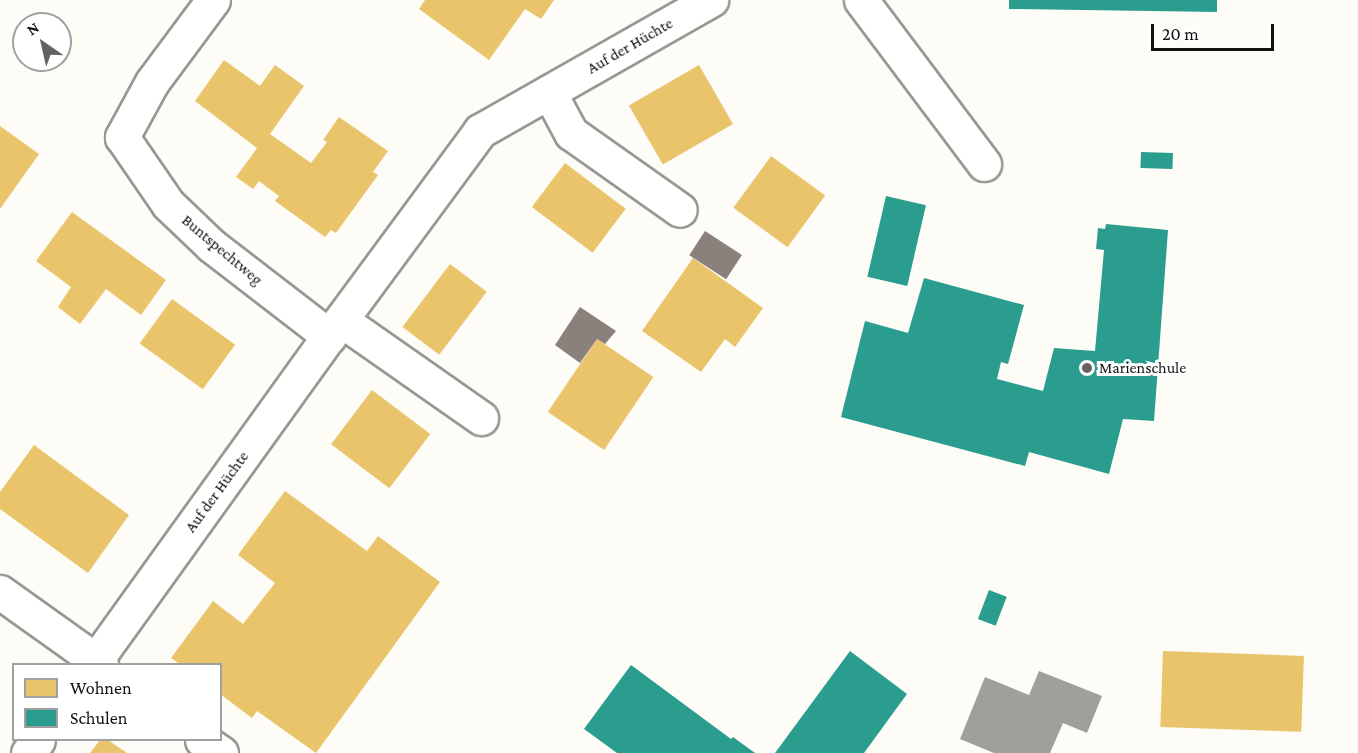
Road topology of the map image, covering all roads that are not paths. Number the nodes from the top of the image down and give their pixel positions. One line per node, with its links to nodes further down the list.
1 (213, 0): 7 (street, Buntspechtweg)
2 (711, 0): 4 (street, Auf der Hüchte)
3 (861, 0): 5 (street)
4 (549, 92): 6 (street); 7 (street, Auf der Hüchte)
5 (984, 164)
6 (680, 210)
7 (335, 328): 8 (street); 10 (street, Auf der Hüchte)
8 (481, 418)
9 (0, 592): 10 (street)
10 (96, 663)
11 (37, 741): 13 (street)
12 (203, 741): 14 (street)
13 (28, 753)
14 (221, 753)

